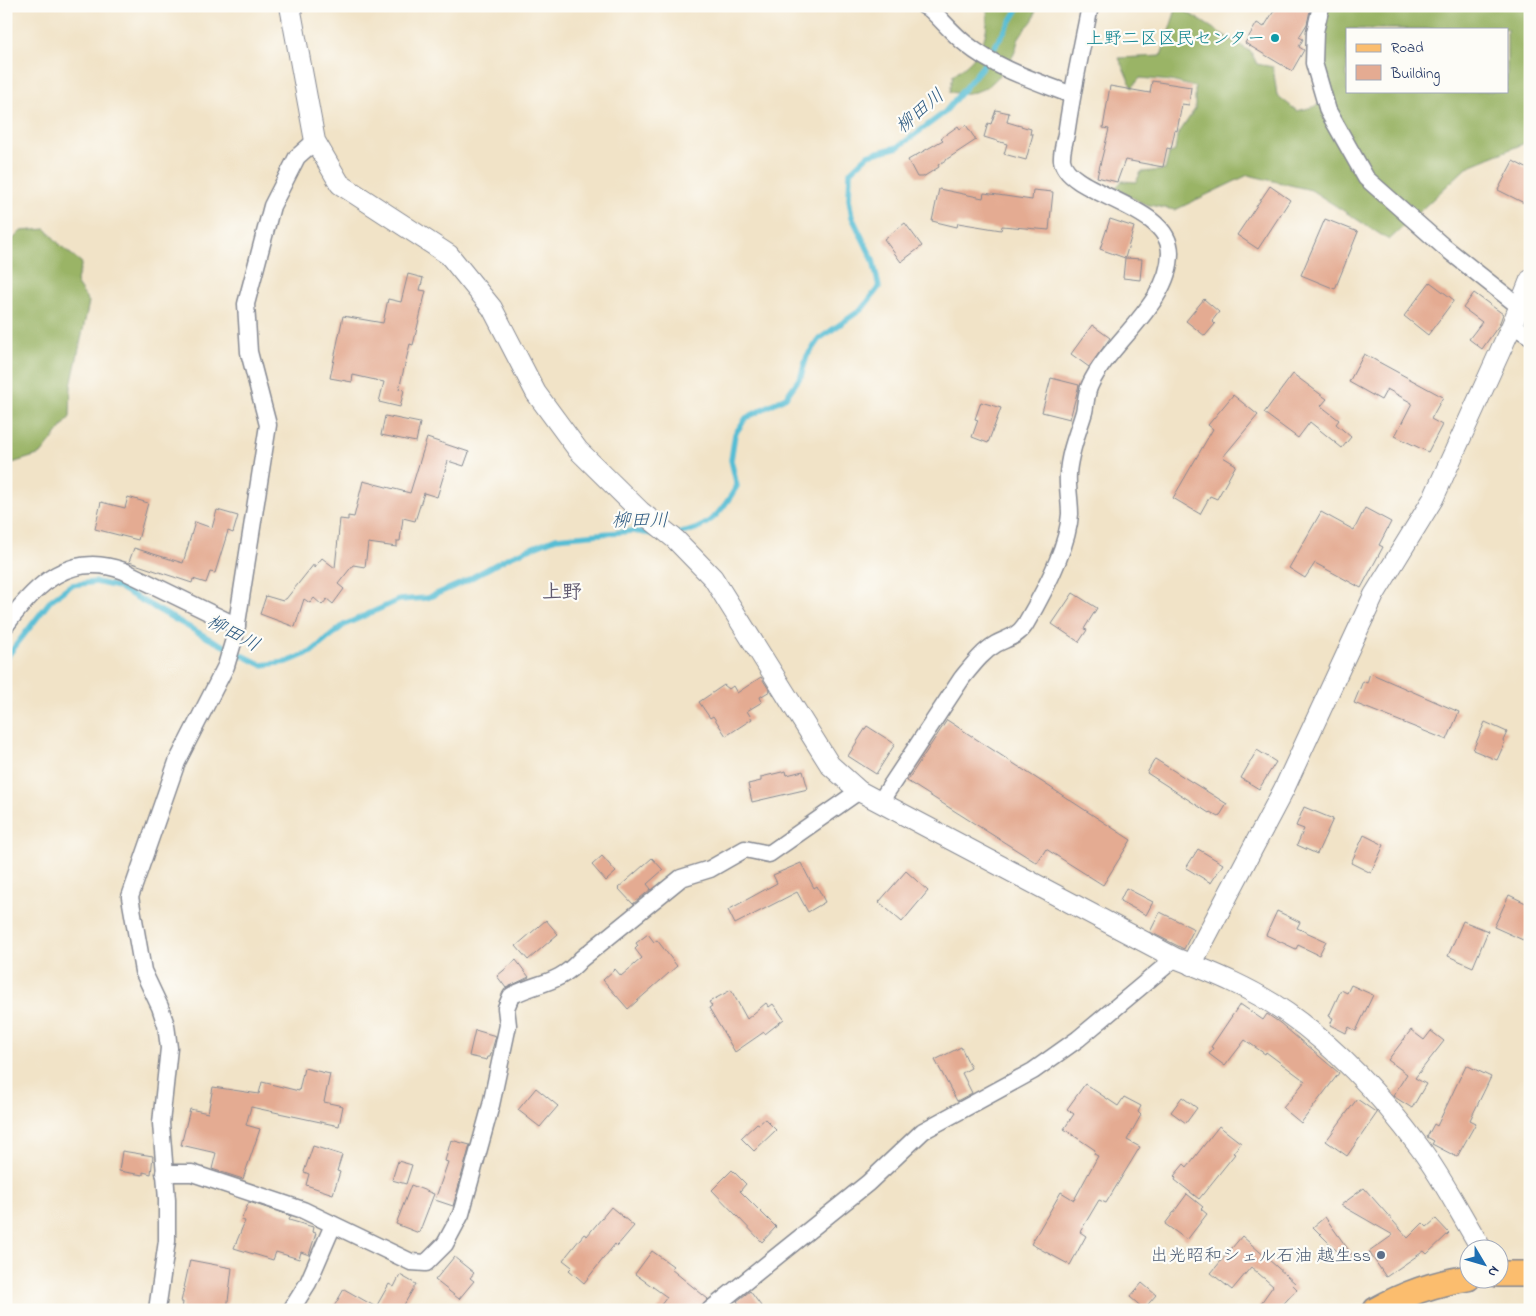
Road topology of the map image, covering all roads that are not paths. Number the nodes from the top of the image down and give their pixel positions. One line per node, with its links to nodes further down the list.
1 (290, 6): 6 (street)
2 (924, 6): 5 (street)
3 (1090, 6): 5 (street)
4 (1321, 6): 8 (street)
5 (1072, 95): 14 (street)
6 (315, 141): 12 (street); 13 (street)
7 (1530, 280): 8 (street)
8 (1520, 306): 9 (street)
9 (1512, 325): 10 (street); 15 (street)
10 (1530, 336)
11 (6, 625): 12 (street)
12 (237, 626): 16 (street)
13 (859, 791): 14 (street); 17 (street)
14 (880, 802): 15 (street)
15 (1183, 962): 18 (street); 24 (street)
16 (164, 1173): 17 (street); 22 (street)
17 (333, 1225): 23 (street)
18 (1475, 1238)
19 (1508, 1274): 20 (main road)
20 (1530, 1274)
21 (1458, 1279): 25 (main road)
22 (157, 1310)
23 (291, 1310)
24 (710, 1310)
25 (1376, 1310)

